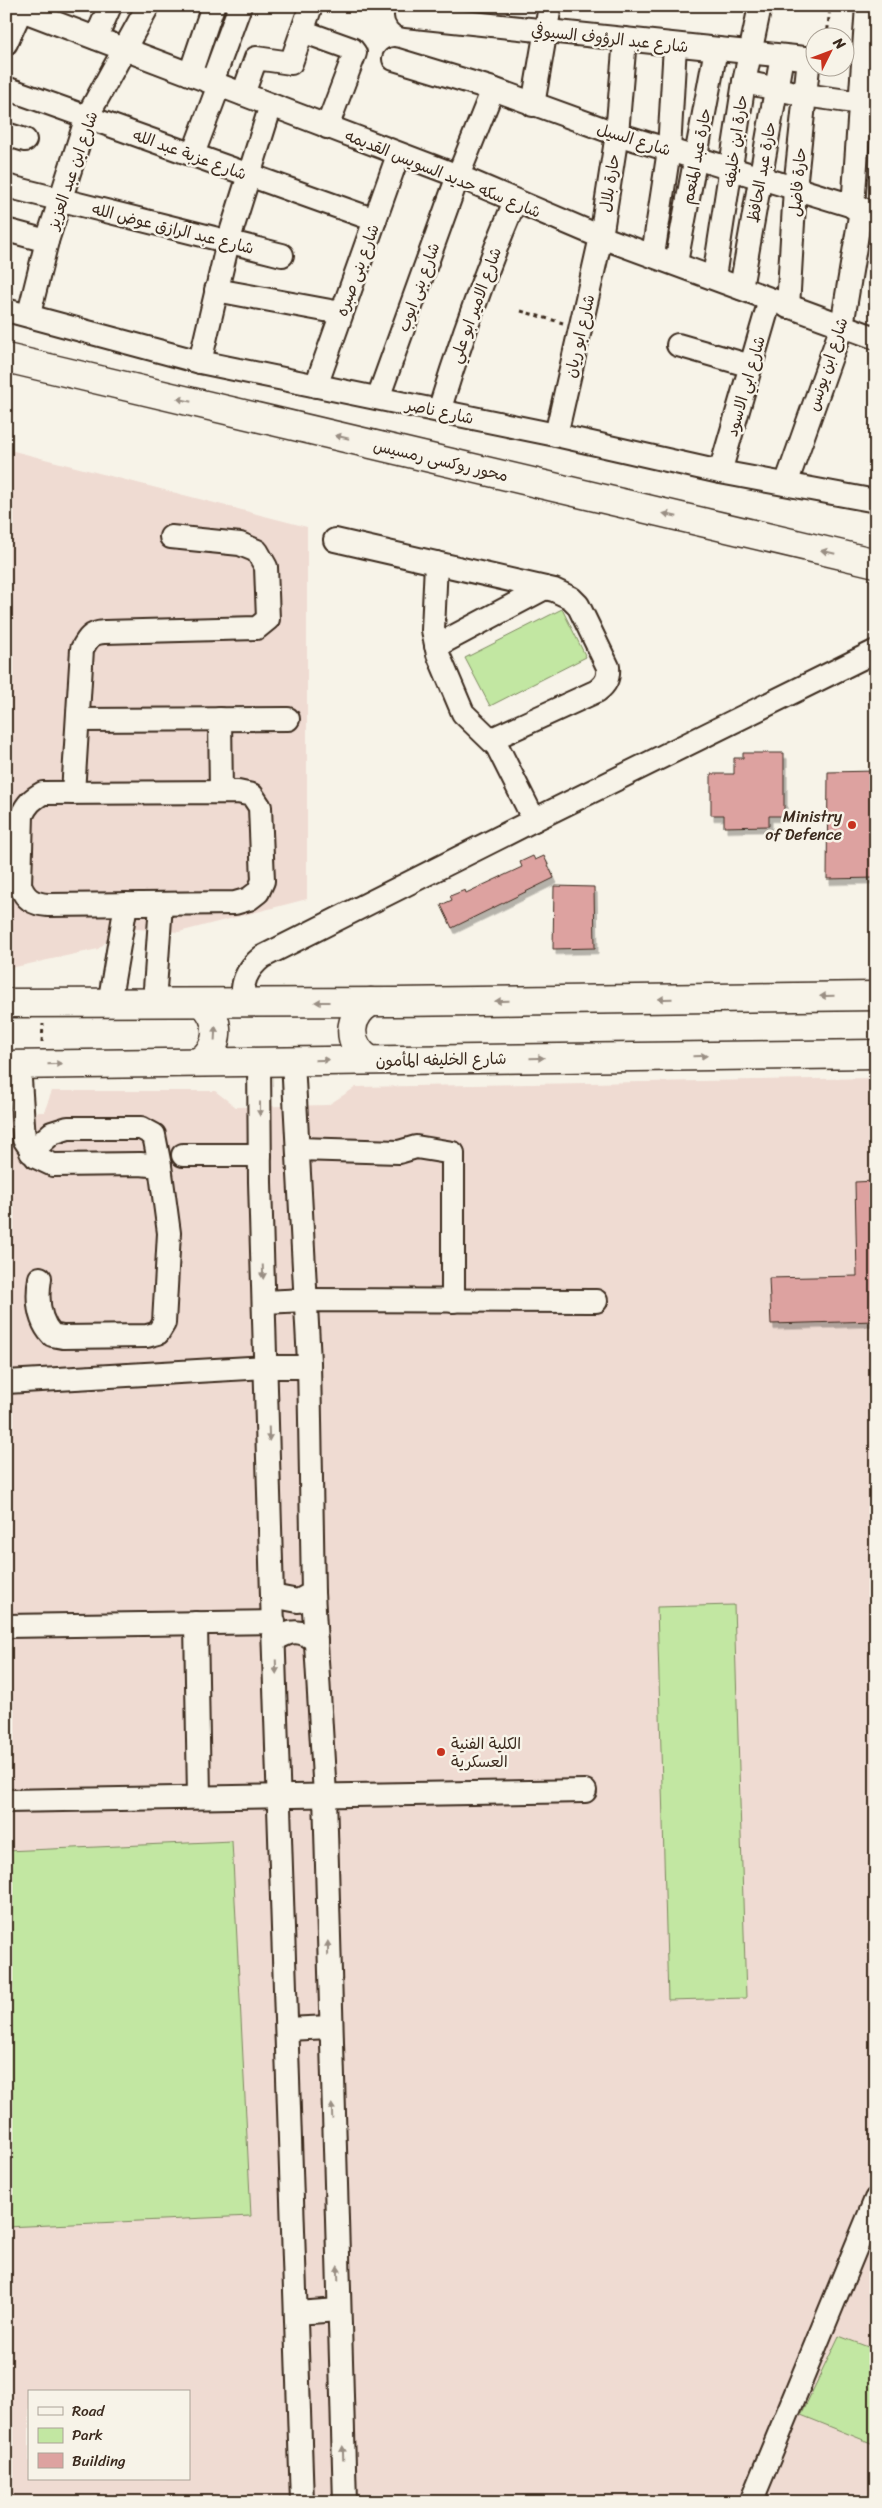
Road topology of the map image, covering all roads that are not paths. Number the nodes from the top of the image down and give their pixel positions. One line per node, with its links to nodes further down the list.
1 (110, 6): 13 (street)
2 (148, 6): 17 (street, شارع ابن عبد العزيز)
3 (213, 6): 24 (street)
4 (240, 6): 27 (street)
5 (310, 6): 11 (street)
6 (550, 6): 12 (street)
7 (760, 6): 19 (street, حارة ابن خليفه)
8 (867, 6): 23 (street, شارع ابن يونس)
9 (19, 8): 13 (street, شارع سكه حديد السويس القديمه); 15 (street)
10 (406, 16): 12 (street, شارع عبد الرؤوف السيوفي)
11 (302, 31): 31 (street); 37 (street)
12 (546, 31): 14 (street, شارع عبد الرؤوف السيوفي); 35 (street)
13 (96, 38): 17 (street, شارع سكه حديد السويس القديمه)
14 (625, 39): 16 (street, شارع عبد الرؤوف السيوفي); 38 (street, حارة بلال)
15 (6, 43)
16 (676, 45): 18 (street, شارع عبد الرؤوف السيوفي); 39 (street)
17 (123, 48): 24 (street, شارع سكه حديد السويس القديمه); 36 (street, شارع ابن عبد العزيز)
18 (716, 49): 19 (street, شارع عبد الرؤوف السيوفي); 42 (street, حارة عبد المنعم)
19 (750, 52): 20 (street, شارع عبد الرؤوف السيوفي); 26 (street, حارة ابن خليفه)
20 (782, 56): 22 (street, شارع عبد الرؤوف السيوفي); 30 (street, حارة عبد الحافظ)
21 (394, 58): 29 (street, شارع السيل)
22 (804, 58)
23 (861, 64): 33 (street, شارع ابن يونس)
24 (190, 74): 27 (street, شارع سكه حديد السويس القديمه)
25 (809, 78): 32 (street, حارة فاضل)
26 (744, 82): 30 (street); 43 (street, حارة ابن خليفه)
27 (216, 84): 31 (street, شارع سكه حديد السويس القديمه); 40 (street)
28 (6, 88): 36 (street, شارع عزبة عبد الله)
29 (493, 89): 35 (street, شارع السيل); 45 (street, شارع بنى ايوب)
30 (776, 89): 32 (street); 46 (street, حارة عبد الحافظ)
31 (243, 94): 34 (street, شارع سكه حديد السويس القديمه)
32 (806, 95): 33 (street); 48 (street, حارة فاضل)
33 (868, 104): 51 (street, شارع ابن يونس)
34 (271, 105): 37 (street, شارع سكه حديد السويس القديمه); 44 (street)
35 (533, 105): 38 (street, شارع السيل)
36 (87, 117): 40 (street, شارع عزبة عبد الله); 49 (street, شارع ابن عبد العزيز)
37 (326, 127): 41 (street, شارع سكه حديد السويس القديمه)
38 (617, 134): 39 (street, شارع السيل); 54 (street, حارة بلال)
39 (669, 150): 42 (street, شارع السيل); 57 (street)
40 (193, 154): 44 (street, شارع عزبة عبد الله)
41 (398, 155): 45 (street, شارع سكه حديد السويس القديمه); 52 (street, شارع بنى صبره)
42 (695, 158): 43 (street, شارع السيل); 59 (street, حارة عبد المنعم)
43 (731, 169): 46 (street, شارع السيل); 60 (street, حارة ابن خليفه)
44 (248, 175): 52 (street, شارع عزبة عبد الله); 56 (street)
45 (458, 176): 50 (street, شارع سكه حديد السويس القديمه); 74 (street, شارع بنى ايوب)
46 (759, 178): 48 (street, شارع السيل); 61 (street, حارة عبد الحافظ)
47 (6, 186): 49 (street, شارع عبد الرازق عوض الله)
48 (795, 188): 51 (street, شارع السيل); 63 (street, حارة فاضل)
49 (61, 200): 55 (street, شارع ابن عبد العزيز); 56 (street, شارع عبد الرازق عوض الله)
50 (515, 201): 54 (street, شارع سكه حديد السويس القديمه); 75 (street, شارع الامير ابو علي)
51 (863, 210): 67 (street, شارع ابن يونس)
52 (375, 220): 66 (street, شارع بنى صبره)
53 (6, 230): 55 (street)
54 (601, 237): 57 (street, شارع سكه حديد السويس القديمه); 76 (street, شارع ابو ريان)
55 (47, 241): 65 (street, شارع ابن عبد العزيز)
56 (228, 242): 58 (street, شارع عبد الرازق عوض الله); 62 (street)
57 (653, 255): 59 (street, شارع سكه حديد السويس القديمه)
58 (282, 256)
59 (676, 263): 60 (street, شارع سكه حديد السويس القديمه)
60 (714, 277): 61 (street, شارع سكه حديد السويس القديمه)
61 (741, 288): 63 (street, شارع سكه حديد السويس القديمه)
62 (216, 290): 66 (street); 71 (street)
63 (779, 303): 67 (street, شارع سكه حديد السويس القديمه); 72 (street, شارع ابي الاسود)
64 (6, 310): 65 (street, شارع ناصر)
65 (29, 314): 71 (street, شارع ناصر)
66 (341, 314): 73 (street, شارع بنى صبره)
67 (842, 326): 68 (street, شارع سكه حديد السويس القديمه); 78 (street, شارع ابن يونس)
68 (876, 338)
69 (678, 345): 72 (street)
70 (6, 358): 82 (main road, محور روكسى رمسيس, one-way to 70)
71 (200, 362): 73 (street, شارع ناصر)
72 (751, 366): 77 (street, شارع ابي الاسود)
73 (316, 386): 74 (street, شارع ناصر)
74 (378, 398): 75 (street, شارع ناصر)
75 (439, 411): 76 (street, شارع ناصر)
76 (556, 435): 77 (street, شارع ناصر)
77 (720, 472): 78 (street, شارع ناصر)
78 (786, 484): 79 (street, شارع ناصر)
79 (876, 501)
80 (170, 537): 89 (street)
81 (335, 540): 83 (street)
82 (876, 563)
83 (436, 564): 84 (street); 85 (street)
84 (545, 588): 85 (street); 90 (street)
85 (436, 646): 90 (street)
86 (876, 652): 93 (street)
87 (220, 719): 88 (street); 89 (street); 91 (street)
88 (288, 719)
89 (78, 720): 92 (street)
90 (492, 739): 93 (street)
91 (221, 792): 92 (street); 95 (street)
92 (73, 793): 94 (street)
93 (534, 820): 98 (street)
94 (126, 904): 95 (street); 102 (street)
95 (161, 904): 101 (street)
96 (876, 996): 99 (main road, one-way to 99)
97 (202, 1002): 98 (main road); 101 (main road); 105 (main road, one-way to 97)
98 (243, 1002): 99 (main road, one-way to 98)
99 (371, 1002): 104 (main road)
100 (6, 1003): 102 (main road)
101 (154, 1003): 102 (main road)
102 (109, 1004)
103 (876, 1054): 104 (main road, شارع الخليفه المأمون, one-way to 103)
104 (368, 1060): 107 (main road, شارع الخليفه المأمون, one-way to 104)
105 (200, 1061): 106 (main road, شارع الخليفه المأمون); 108 (main road, شارع الخليفه المأمون, one-way to 105)
106 (259, 1061): 107 (main road, شارع الخليفه المأمون); 112 (street, one-way to 112)
107 (293, 1061): 109 (street)
108 (22, 1065): 110 (street)
109 (298, 1149): 115 (street); 116 (street)
110 (31, 1152): 113 (street); 113 (street)
111 (183, 1155): 112 (street)
112 (260, 1155): 118 (street, one-way to 118)
113 (160, 1166): 114 (street)
114 (40, 1278)
115 (305, 1300): 116 (street); 118 (street); 120 (street)
116 (453, 1301): 117 (street)
117 (596, 1301)
118 (264, 1302): 119 (street)
119 (266, 1367): 120 (street); 121 (street); 123 (street, one-way to 123)
120 (308, 1367): 122 (street)
121 (6, 1382)
122 (314, 1593): 123 (street); 127 (street)
123 (272, 1596): 126 (street)
124 (196, 1623): 125 (street); 126 (street); 131 (street)
125 (6, 1626)
126 (274, 1631): 127 (street); 129 (street, one-way to 129)
127 (316, 1641): 130 (street)
128 (585, 1791): 130 (street)
129 (280, 1795): 130 (street); 131 (street); 134 (street)
130 (325, 1795): 133 (street, one-way to 130)
131 (200, 1797): 132 (street)
132 (6, 1801)
133 (330, 2027): 134 (street); 136 (street, one-way to 133)
134 (287, 2029): 137 (street)
135 (876, 2199): 140 (street)
136 (339, 2310): 137 (street); 139 (street, one-way to 136)
137 (296, 2313): 138 (street)
138 (302, 2502)
139 (345, 2502)
140 (751, 2502)

